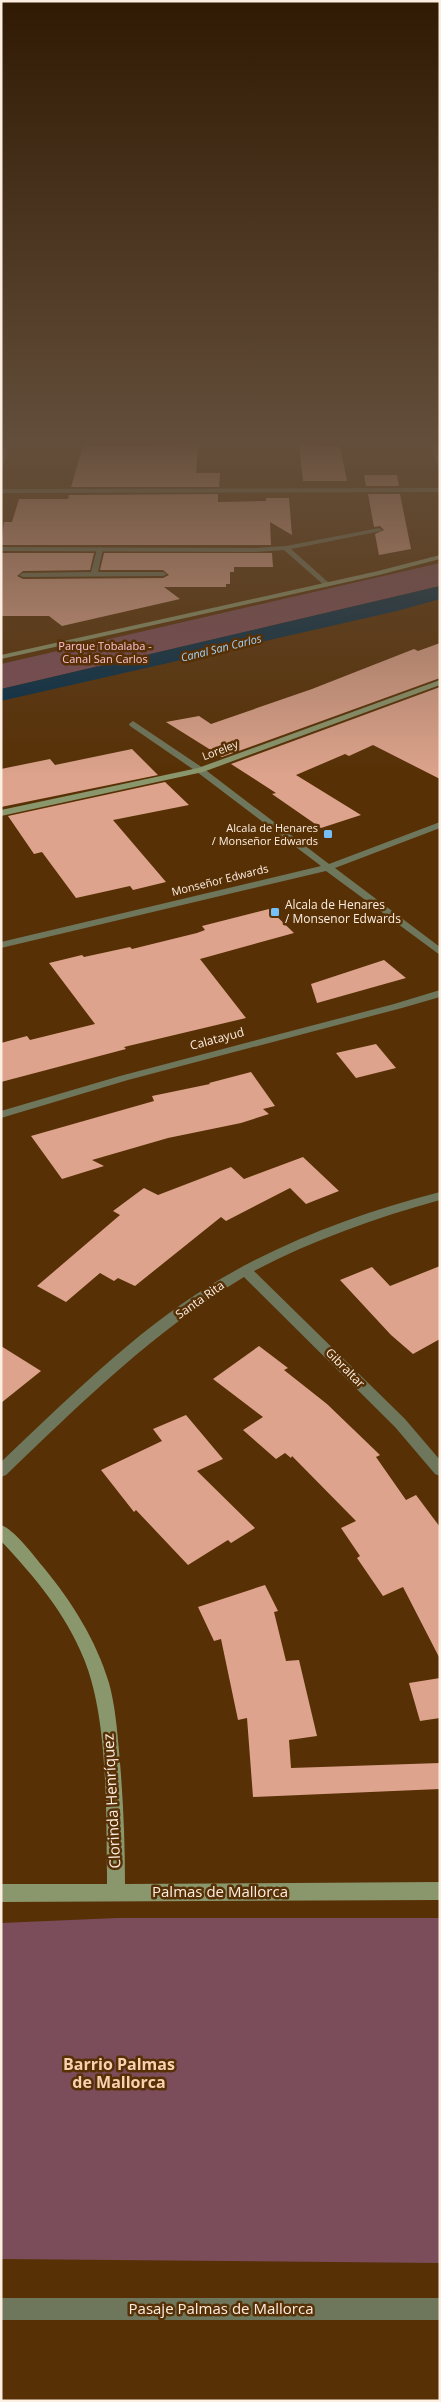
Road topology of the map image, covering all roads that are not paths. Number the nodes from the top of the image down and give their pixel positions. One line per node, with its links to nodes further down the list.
1 (99, 552): 4 (street)
2 (290, 552): 7 (street)
3 (440, 557): 7 (street)
4 (94, 574): 5 (street); 6 (street)
5 (162, 574)
6 (23, 575)
7 (326, 585): 8 (street)
8 (1, 658)
9 (440, 682): 11 (street, Loreley)
10 (133, 724): 11 (street)
11 (200, 770): 12 (street, Loreley); 14 (street)
12 (1, 813)
13 (440, 825): 14 (street, Monseñor Edwards)
14 (328, 867): 15 (street, Monseñor Edwards); 16 (street)
15 (1, 945)
16 (440, 952)
17 (440, 992): 18 (street, Calatayud)
18 (1, 1115)
19 (440, 1196): 20 (street, Santa Rita)
20 (245, 1270): 21 (street, Gibraltar); 22 (street, Santa Rita)
21 (440, 1470)
22 (1, 1471)
23 (1, 1531): 25 (street, Clorinda Henríquez)
24 (440, 1891): 25 (street, Palmas de Mallorca)
25 (116, 1892): 26 (street, Palmas de Mallorca)
26 (1, 1893)
27 (1, 2309): 28 (street, Pasaje Palmas de Mallorca)
28 (440, 2309)

